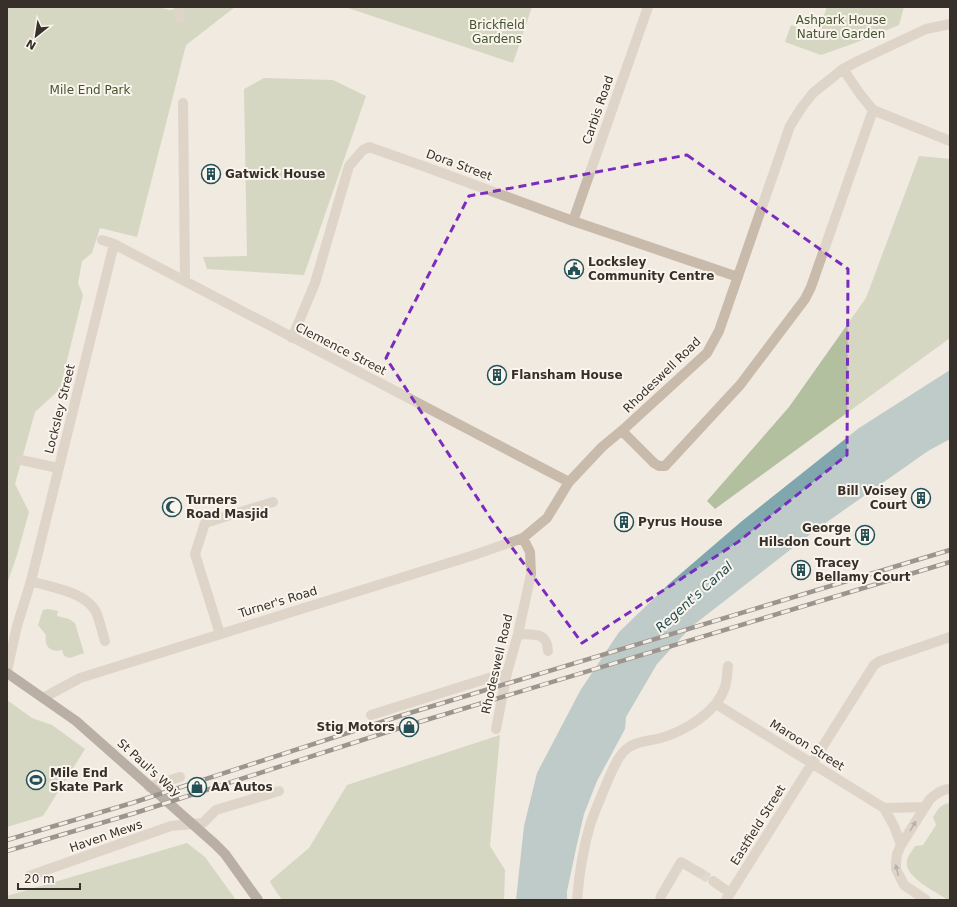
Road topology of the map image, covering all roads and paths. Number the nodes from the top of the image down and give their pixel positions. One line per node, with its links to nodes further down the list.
1 (179, 7): 3 (street)
2 (648, 7): 9 (street, Carbis Road)
3 (180, 18)
4 (950, 24): 5 (street, Rhodeswell Road)
5 (843, 69): 7 (street); 12 (street, Rhodeswell Road)
6 (183, 103): 13 (street)
7 (873, 110): 8 (street); 15 (street)
8 (950, 140)
9 (573, 221): 12 (street, Dora Street); 14 (street, Dora Street)
10 (102, 240): 11 (street, Clemence Street)
11 (114, 244): 13 (street, Clemence Street); 17 (street, Locksley Street)
12 (738, 277): 15 (street, Rhodeswell Road)
13 (185, 280): 14 (street, Clemence Street)
14 (292, 338): 18 (street, Clemence Street)
15 (622, 431): 18 (street, Rhodeswell Road)
16 (21, 460): 17 (street)
17 (58, 468): 21 (street, Locksley Street)
18 (569, 482): 20 (street, Rhodeswell Road)
19 (273, 502): 22 (street)
20 (523, 538): 22 (street, Turner's Road); 23 (street, Rhodeswell Road)
21 (31, 581): 25 (street); 28 (street, Locksley Street)
22 (220, 634): 30 (street, Turner's Road)
23 (518, 634): 26 (street); 29 (street, Rhodeswell Road)
24 (950, 637): 34 (street, Eastfield Street)
25 (105, 641)
26 (548, 651)
27 (728, 666): 31 (street)
28 (7, 672): 30 (main road, St Paul's Way)
29 (507, 673): 32 (street); 33 (street, Rhodeswell Road)
30 (43, 698): 36 (main road, St Paul's Way)
31 (716, 704): 34 (street, Maroon Street); 49 (street)
32 (371, 715)
33 (496, 730)
34 (812, 764): 40 (street, Maroon Street); 47 (street, Eastfield Street)
35 (180, 777): 36 (street)
36 (149, 786): 41 (main road, St Paul's Way)
37 (950, 789): 39 (street)
38 (279, 791): 41 (street, Haven Mews)
39 (925, 807): 40 (street); 42 (street, one-way to 39)
40 (884, 808): 42 (street, Maroon Street)
41 (192, 824): 44 (street, Haven Mews); 48 (main road, St Paul's Way)
42 (902, 845): 46 (street, one-way to 42)
43 (700, 873): 50 (street)
44 (29, 876)
45 (714, 882): 47 (street)
46 (912, 895): 51 (street)
47 (728, 896)
48 (258, 900)
49 (577, 900)
50 (660, 900)
51 (926, 900)

